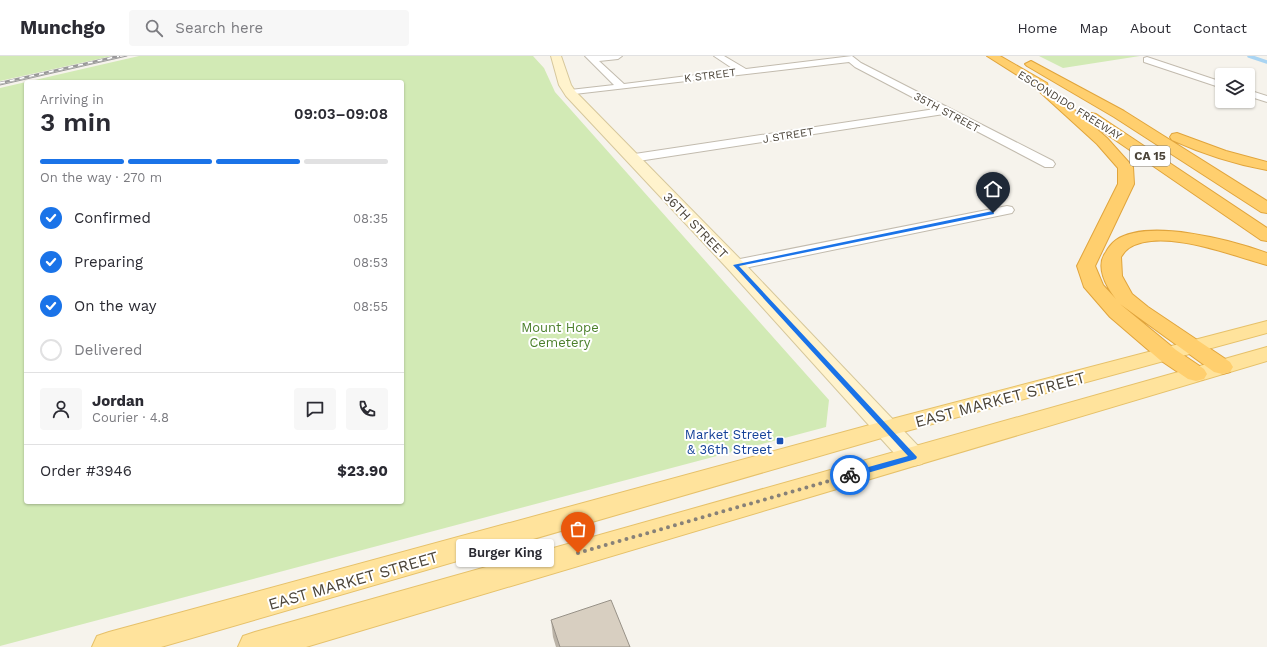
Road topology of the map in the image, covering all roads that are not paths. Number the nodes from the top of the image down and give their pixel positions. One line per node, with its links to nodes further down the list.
1 (556, 56): 13 (main road, 36TH STREET)
2 (618, 56): 6 (street)
3 (718, 56): 9 (street)
4 (992, 56): 10 (highway, ESCONDIDO FREEWAY / CA 15)
5 (1161, 56): 11 (street)
6 (590, 57): 12 (street)
7 (848, 58): 9 (street, K STREET); 16 (street, 35TH STREET)
8 (1023, 60): 17 (highway, ESCONDIDO FREEWAY / CA 15)
9 (743, 72): 12 (street, K STREET)
10 (1032, 79): 23 (highway, ESCONDIDO FREEWAY / CA 15); 29 (highway)
11 (1215, 83)
12 (621, 86): 13 (street, K STREET)
13 (570, 93): 18 (main road, 36TH STREET)
14 (1255, 95): 15 (street)
15 (1267, 99)
16 (945, 112): 18 (street, J STREET); 19 (street, 35TH STREET)
17 (1119, 114): 20 (highway); 21 (highway, ESCONDIDO FREEWAY / CA 15)
18 (632, 158): 25 (main road, 36TH STREET)
19 (1048, 164)
20 (1267, 166)
21 (1267, 208)
22 (1007, 210): 25 (street)
23 (1267, 236)
24 (1267, 259): 27 (highway)
25 (735, 265): 32 (main road, 36TH STREET)
26 (1267, 327): 27 (main road, EAST MARKET STREET)
27 (1193, 347): 29 (main road, EAST MARKET STREET); 30 (highway)
28 (1267, 354): 30 (main road)
29 (1168, 355): 31 (highway); 32 (main road, EAST MARKET STREET)
30 (1222, 367): 31 (main road)
31 (1196, 374): 33 (main road)
32 (888, 428): 33 (main road, 36TH STREET); 34 (main road, EAST MARKET STREET)
33 (913, 457): 35 (main road)
34 (109, 647)
35 (255, 647)

